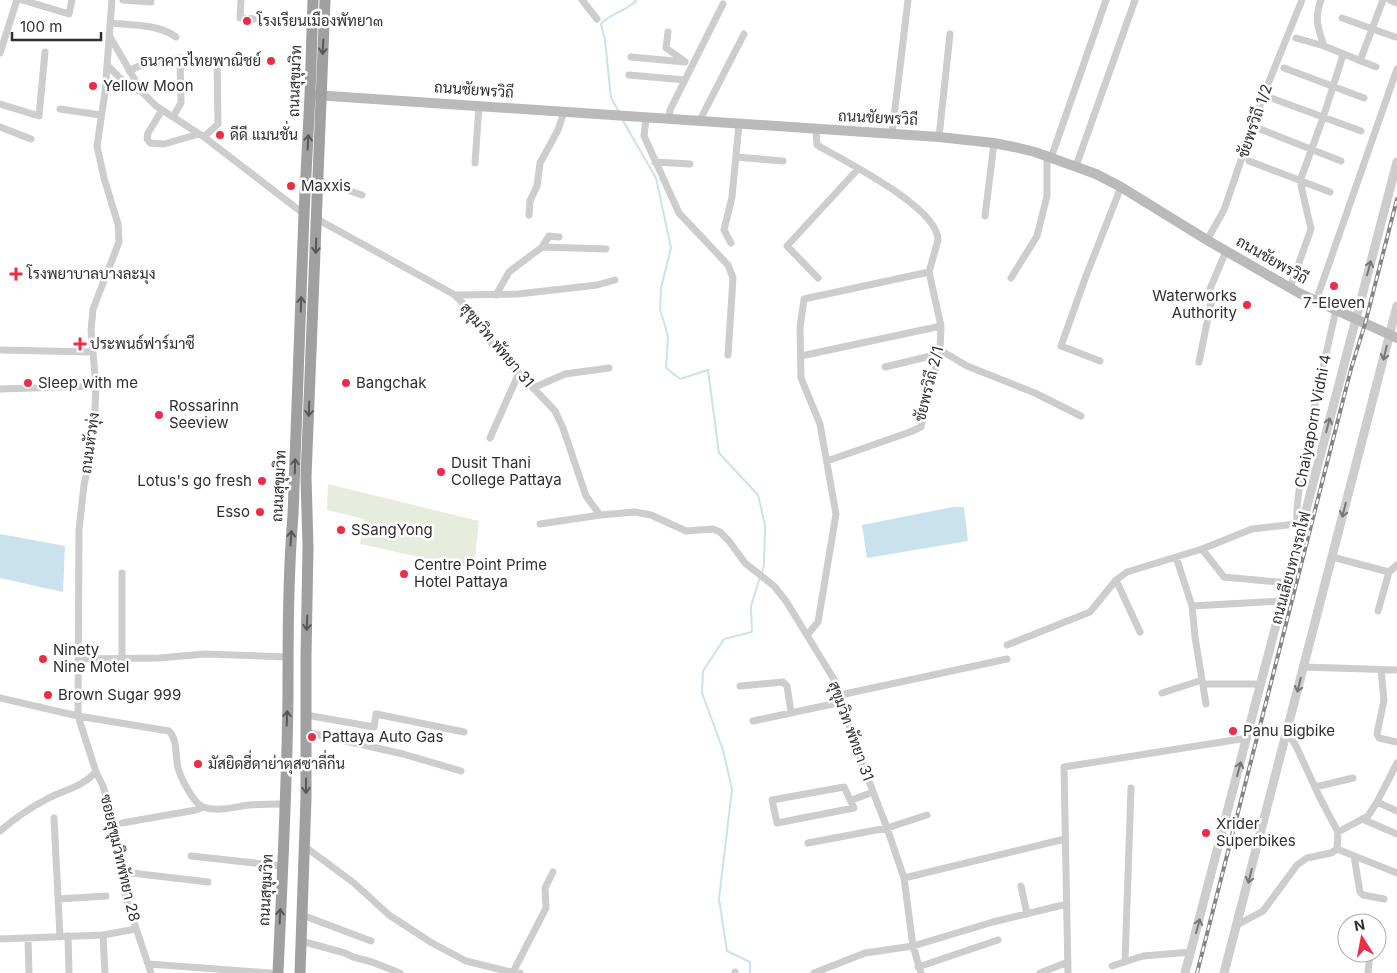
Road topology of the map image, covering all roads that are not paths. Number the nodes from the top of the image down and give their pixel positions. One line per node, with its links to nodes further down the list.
1 (17, 0): 34 (street)
2 (22, 0): 3 (street)
3 (72, 0)
4 (112, 0): 23 (street, ถนนหัวทุ่ง)
5 (123, 0): 17 (street)
6 (241, 0): 22 (street)
7 (313, 0): 22 (highway, ถนนสุขุมวิท)
8 (325, 0): 49 (highway, ถนนสุขุมวิท, one-way to 49)
9 (582, 0): 21 (street)
10 (908, 0): 68 (street)
11 (1106, 0): 75 (street)
12 (1135, 0): 83 (street)
13 (1302, 0): 95 (street, ชัยพรวิถี 1/2)
14 (1321, 0): 32 (street)
15 (1383, 0): 24 (street)
16 (1390, 0): 18 (street)
17 (151, 2)
18 (1397, 2)
19 (723, 4): 39 (street)
20 (1342, 18): 24 (street)
21 (597, 20)
22 (312, 22): 49 (highway, ถนนสุขุมวิท)
23 (110, 23): 28 (street, ถนนหัวทุ่ง); 29 (street)
24 (1372, 28): 30 (street); 38 (street)
25 (668, 32): 39 (street)
26 (744, 34): 62 (street)
27 (950, 34): 70 (street)
28 (109, 36): 40 (street, ถนนหัวทุ่ง); 44 (street)
29 (176, 37)
30 (1396, 37)
31 (1296, 38): 32 (street)
32 (1324, 46): 35 (street)
33 (45, 52): 52 (street)
34 (0, 53)
35 (1343, 55): 38 (street); 47 (street)
36 (631, 57): 39 (street)
37 (180, 58): 44 (street); 58 (street); 69 (street)
38 (1360, 61): 41 (street)
39 (689, 64): 46 (street)
40 (107, 66): 48 (street); 57 (street, ถนนหัวทุ่ง)
41 (1376, 67)
42 (1284, 68): 47 (street)
43 (1397, 69): 107 (street)
44 (129, 71): 48 (street)
45 (629, 75): 46 (street)
46 (685, 80): 61 (street)
47 (1333, 86): 51 (street); 60 (street)
48 (142, 92): 55 (street)
49 (315, 95): 53 (main road, ถนนชัยพรวิถี); 85 (highway, ถนนสุขุมวิท); 90 (highway, ถนนสุขุมวิท, one-way to 49)
50 (1271, 98): 60 (street)
51 (1364, 98)
52 (0, 104)
53 (479, 106): 56 (main road, ถนนชัยพรวิถี); 81 (street)
54 (60, 109): 57 (street)
55 (162, 110): 58 (street); 69 (street)
56 (564, 112): 59 (main road, ถนนชัยพรวิถี); 91 (street)
57 (101, 115): 114 (street, ถนนหัวทุ่ง)
58 (173, 117): 69 (street)
59 (646, 118): 61 (main road, ถนนชัยพรวิถี); 79 (street)
60 (1323, 118): 67 (street); 73 (street)
61 (670, 119): 62 (main road, ถนนชัยพรวิถี)
62 (700, 120): 63 (main road, ถนนชัยพรวิถี)
63 (739, 124): 66 (main road, ถนนชัยพรวิถี); 74 (street)
64 (0, 127): 71 (street)
65 (1260, 129): 73 (street)
66 (816, 130): 68 (main road, ถนนชัยพรวิถี); 84 (street, ชัยพรวิถี 2/1)
67 (1361, 130)
68 (892, 134): 70 (main road, ถนนชัยพรวิถี)
69 (202, 136): 90 (street)
70 (939, 137): 72 (main road, ถนนชัยพรวิถี)
71 (31, 139)
72 (994, 143): 75 (main road, ถนนชัยพรวิถี); 92 (street)
73 (1311, 149): 78 (street); 86 (street)
74 (736, 157): 76 (street); 96 (street)
75 (1049, 157): 83 (main road, ถนนชัยพรวิถี); 102 (street)
76 (783, 161)
77 (1249, 161): 86 (street)
78 (1341, 161)
79 (655, 162): 82 (street); 116 (street)
80 (1397, 162): 110 (street, ถนนเลียบทางรถไฟ, one-way to 80)
81 (475, 163)
82 (690, 164)
83 (1076, 166): 87 (main road, ถนนชัยพรวิถี)
84 (858, 169): 100 (street, ชัยพรวิถี 2/1); 101 (street)
85 (318, 180): 89 (street); 93 (highway, ถนนสุขุมวิท)
86 (1300, 181): 88 (street); 104 (street)
87 (1125, 189): 95 (main road, ถนนชัยพรวิถี); 118 (street)
88 (1330, 192)
89 (362, 195)
90 (304, 214): 140 (highway, ถนนสุขุมวิท, one-way to 90)
91 (529, 215)
92 (985, 216)
93 (317, 219): 105 (street, สุขุมวิท พัทยา 31); 141 (highway, ถนนสุขุมวิท, one-way to 141)
94 (560, 237): 97 (street)
95 (1207, 240): 99 (main road, ถนนชัยพรวิถี)
96 (730, 243)
97 (542, 247): 98 (street); 106 (street)
98 (606, 249)
99 (1226, 250): 104 (main road, ถนนชัยพรวิถี); 119 (street)
100 (929, 272): 111 (street, ชัยพรวิถี 2/1); 117 (street)
101 (818, 278)
102 (1010, 278)
103 (615, 280): 106 (street)
104 (1290, 288): 107 (main road, ถนนชัยพรวิถี)
105 (455, 295): 106 (street); 122 (street, สุขุมวิท พัทยา 31)
106 (496, 295)
107 (1316, 301): 109 (main road, ถนนชัยพรวิถี)
108 (1397, 306): 112 (street)
109 (1336, 310): 110 (main road, ถนนชัยพรวิถี); 131 (street, Chaiyaporn Vidhi 4)
110 (1355, 319): 112 (main road, ถนนชัยพรวิถี); 131 (street, ถนนเลียบทางรถไฟ, one-way to 110)
111 (941, 326): 115 (street, ชัยพรวิถี 2/1); 117 (street)
112 (1393, 336): 134 (street, one-way to 134)
113 (0, 350): 114 (street)
114 (94, 352): 123 (street, ถนนหัวทุ่ง)
115 (939, 352): 120 (street); 126 (street); 128 (street, ชัยพรวิถี 2/1)
116 (728, 356)
117 (801, 356): 128 (street)
118 (1100, 361)
119 (1199, 362)
120 (885, 367)
121 (609, 368): 124 (street)
122 (519, 374): 124 (street, สุขุมวิท พัทยา 31); 127 (street)
123 (96, 386): 125 (street); 150 (street, ถนนหัวทุ่ง)
124 (533, 388): 129 (street, สุขุมวิท พัทยา 31)
125 (0, 389)
126 (1081, 416)
127 (490, 438)
128 (827, 461): 146 (street)
129 (600, 515): 130 (street); 146 (street, สุขุมวิท พัทยา 31)
130 (540, 524)
131 (1299, 528): 132 (street); 139 (street, ถนนเลียบทางรถไฟ)
132 (1202, 549): 133 (street); 139 (street)
133 (1176, 557): 138 (street); 143 (street)
134 (1332, 557): 136 (street); 152 (street)
135 (1397, 565): 136 (street)
136 (1389, 572): 144 (street)
137 (122, 573): 149 (street)
138 (1116, 580): 145 (street); 147 (street)
139 (1288, 583): 142 (street, ถนนเลียบทางรถไฟ)
140 (288, 590): 141 (highway); 148 (highway, ถนนสุขุมวิท)
141 (308, 592): 163 (highway, ถนนสุขุมวิท, one-way to 163)
142 (1283, 601): 143 (street); 156 (street, ถนนเลียบทางรถไฟ)
143 (1192, 606): 155 (street)
144 (1378, 612)
145 (1140, 632)
146 (808, 634): 160 (street, สุขุมวิท พัทยา 31)
147 (1007, 645)
148 (287, 657): 149 (street); 181 (highway, ถนนสุขุมวิท, one-way to 148)
149 (122, 658): 150 (street)
150 (78, 659): 164 (street, ถนนหัวทุ่ง)
151 (1007, 659): 160 (street)
152 (1303, 667): 153 (street); 168 (street, one-way to 168)
153 (1381, 670): 154 (street); 170 (street)
154 (1397, 670)
155 (1202, 682): 156 (street); 158 (street); 161 (street)
156 (1261, 684): 169 (street, ถนนเลียบทางรถไฟ)
157 (740, 686): 162 (street)
158 (1162, 693)
159 (0, 698): 164 (street)
160 (841, 699): 162 (street); 178 (street, สุขุมวิท พัทยา 31)
161 (1206, 704)
162 (792, 712): 165 (street)
163 (306, 715): 166 (highway, ถนนสุขุมวิท); 167 (street)
164 (78, 716): 174 (street, ถนนหัวทุ่ง); 182 (street)
165 (753, 721)
166 (306, 732): 172 (street); 194 (highway, ถนนสุขุมวิท, one-way to 194)
167 (464, 732)
168 (1287, 732): 176 (street); 211 (street, one-way to 211)
169 (1247, 738): 192 (street); 221 (street, ถนนเลียบทางรถไฟ, one-way to 169)
170 (1397, 742)
171 (1397, 763): 173 (street)
172 (461, 771)
173 (1395, 771): 180 (street)
174 (96, 772): 189 (street); 199 (street, ซอยสุขุมวิทพัทยา 28)
175 (1353, 778): 176 (street)
176 (1315, 787): 190 (street)
177 (1130, 788): 223 (street)
178 (873, 792): 179 (street); 188 (street, สุขุมวิท พัทยา 31)
179 (852, 800): 179 (street)
180 (1377, 802): 183 (street); 186 (street)
181 (284, 804): 182 (street); 198 (highway, ถนนสุขุมวิท)
182 (204, 807): 187 (street)
183 (1397, 811)
184 (927, 815): 188 (street)
185 (54, 818): 206 (street)
186 (1362, 818): 190 (street); 191 (street)
187 (122, 823)
188 (887, 828): 193 (street); 202 (street, สุขุมวิท พัทยา 31)
189 (0, 831)
190 (1338, 832): 195 (street)
191 (1397, 834)
192 (1065, 839): 202 (street); 208 (street)
193 (808, 843)
194 (304, 846): 210 (highway, ถนนสุขุมวิท); 227 (street)
195 (1337, 849): 197 (street); 211 (street)
196 (190, 856): 198 (street)
197 (1354, 856): 201 (street); 207 (street)
198 (282, 866): 233 (highway, ถนนสุขุมวิท, one-way to 198)
199 (123, 872): 203 (street); 212 (street, ซอยสุขุมวิทพัทยา 28)
200 (553, 872): 227 (street)
201 (1397, 874)
202 (904, 878): 220 (street, สุขุมวิท พัทยา 31)
203 (208, 882)
204 (1021, 886): 209 (street)
205 (106, 896): 206 (street)
206 (58, 899): 214 (street)
207 (1384, 899)
208 (1067, 904): 209 (street); 222 (street)
209 (1027, 914): 220 (street)
210 (302, 915): 218 (highway, ถนนสุขุมวิท); 219 (street)
211 (1237, 925): 241 (street)
212 (136, 928): 213 (street); 224 (street, ซอยสุขุมวิทพัทยา 28)
213 (103, 934): 214 (street); 230 (street)
214 (64, 937): 215 (street); 229 (street)
215 (28, 938): 216 (street); 228 (street)
216 (0, 939)
217 (998, 940): 226 (street)
218 (301, 941): 234 (highway, ถนนสุขุมวิท); 235 (street)
219 (371, 941)
220 (913, 946): 226 (street, สุขุมวิท พัทยา 31); 237 (street)
221 (1191, 952): 223 (street); 240 (street, ถนนเลียบทางรถไฟ)
222 (1068, 962): 238 (street); 239 (street)
223 (1124, 962): 225 (street)
224 (149, 964): 231 (street, ซอยสุขุมวิทพัทยา 28); 232 (street)
225 (1112, 966)
226 (920, 971)
227 (513, 972): 236 (street)
228 (29, 973)
229 (69, 973)
230 (105, 973)
231 (151, 973)
232 (270, 973)
233 (278, 973)
234 (300, 973)
235 (400, 973)
236 (520, 973)
237 (814, 973)
238 (1040, 973)
239 (1068, 973)
240 (1185, 973)
241 (1224, 973)

